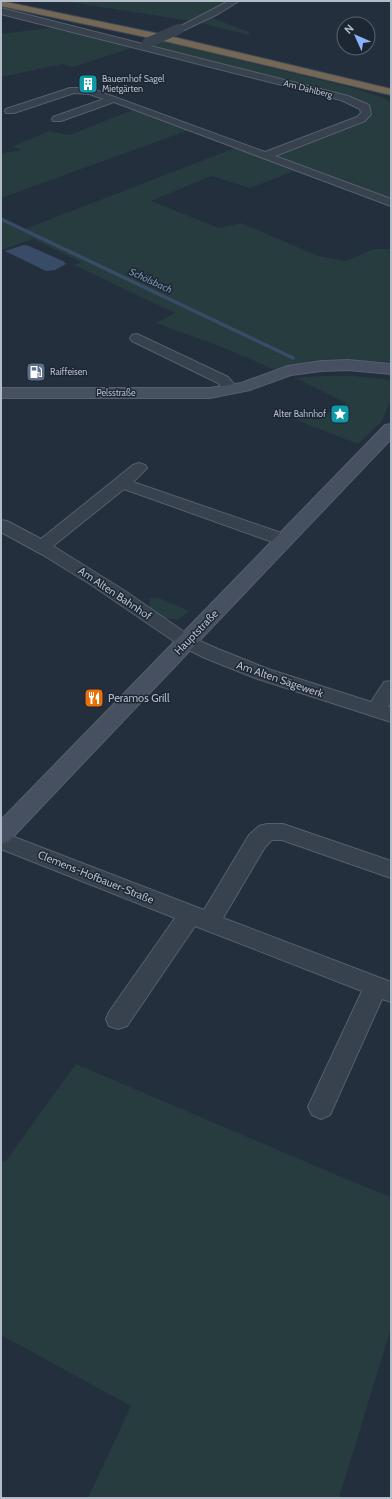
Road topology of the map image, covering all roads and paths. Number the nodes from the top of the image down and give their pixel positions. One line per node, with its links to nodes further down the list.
1 (20, 1): 7 (highway)
2 (235, 1): 5 (street, bridge)
3 (1, 3): 6 (highway)
4 (1, 11): 5 (street, Am Dahlberg)
5 (142, 44): 13 (street, Am Dahlberg)
6 (328, 76): 8 (highway); 10 (highway)
7 (391, 85)
8 (391, 92)
9 (114, 99): 11 (street); 12 (street); 13 (street)
10 (391, 99)
11 (10, 111)
12 (57, 119)
13 (265, 156): 14 (street)
14 (391, 203)
15 (137, 338): 17 (street)
16 (391, 369): 17 (street, Pelsstraße)
17 (230, 389): 18 (street, Pelsstraße)
18 (1, 393)
19 (388, 435): 23 (street, Hauptstraße)
20 (140, 468): 21 (street)
21 (122, 483): 23 (street); 24 (street)
22 (1, 525): 24 (street, Am Alten Bahnhof)
23 (284, 540): 25 (street, Hauptstraße)
24 (43, 546): 25 (street, Am Alten Bahnhof)
25 (186, 642): 27 (street, Am Alten Sägewerk); 28 (street, Hauptstraße)
26 (391, 687): 27 (street, Am Alten Sägewerk)
27 (383, 712)
28 (1, 835)
29 (1, 840): 31 (street, Clemens-Hofbauer-Straße)
30 (391, 870): 31 (street)
31 (200, 918): 32 (street, Clemens-Hofbauer-Straße); 33 (street)
32 (383, 989): 34 (street, Clemens-Hofbauer-Straße)
33 (118, 1019)
34 (321, 1107)

